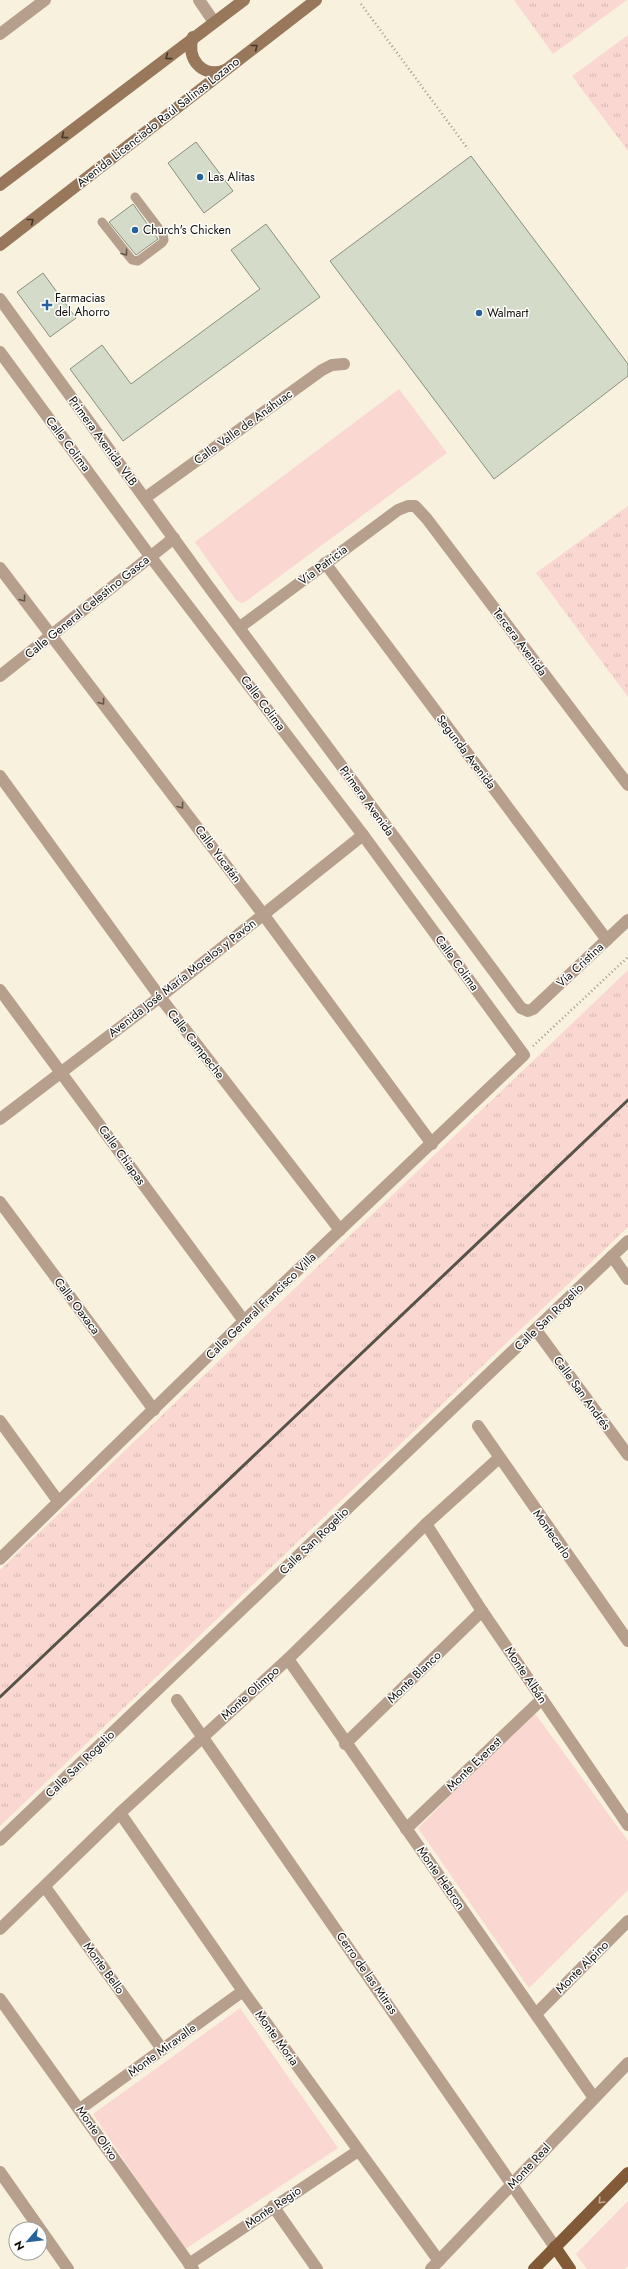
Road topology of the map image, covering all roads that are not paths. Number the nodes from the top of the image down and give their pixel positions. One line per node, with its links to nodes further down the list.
1 (45, 0): 6 (street)
2 (200, 0): 5 (street)
3 (244, 0): 5 (main road)
4 (316, 0): 8 (main road, Avenida Licenciado Raúl Salinas Lozano, one-way to 4)
5 (214, 22): 7 (main road)
6 (0, 34)
7 (193, 37): 8 (main road); 9 (main road, one-way to 9)
8 (228, 68): 12 (main road, Avenida Licenciado Raúl Salinas Lozano, one-way to 8)
9 (0, 185)
10 (135, 197): 11 (lane, one-way to 10)
11 (102, 222)
12 (0, 245)
13 (0, 299): 16 (street, Primera Avenida VLB)
14 (0, 352): 19 (street, Calle Colima)
15 (344, 364): 16 (street, Calle Valle de Anáhuac)
16 (145, 498): 18 (street, Primera Avenida VLB)
17 (408, 506): 20 (street, Vía Patricia); 27 (street, Tercera Avenida)
18 (174, 538): 19 (street, Calle General Celestino Gasca); 22 (street, Primera Avenida VLB)
19 (150, 556): 24 (street, Calle General Celestino Gasca); 28 (street, Calle Colima)
20 (325, 563): 23 (street, Vía Patricia); 31 (street, Segunda Avenida)
21 (0, 568): 24 (street, Calle Yucatán, one-way to 24)
22 (206, 583): 23 (street, Primera Avenida)
23 (240, 627): 34 (street, Primera Avenida)
24 (51, 636): 25 (street, Calle General Celestino Gasca); 29 (street, Calle Yucatán, one-way to 29)
25 (0, 676)
26 (0, 776): 33 (street, Calle Campeche)
27 (628, 785)
28 (363, 835): 29 (street, Avenida José María Morelos y Pavón); 35 (street, Calle Colima)
29 (263, 914): 33 (street, Avenida José María Morelos y Pavón); 38 (street, Calle Yucatán)
30 (628, 920): 31 (street, Vía Cristina)
31 (607, 940): 34 (street, Vía Cristina)
32 (0, 990): 36 (street, Calle Chiapas)
33 (160, 997): 36 (street, Avenida José María Morelos y Pavón); 40 (street, Calle Campeche)
34 (533, 1009)
35 (524, 1055): 38 (street, Calle General Francisco Villa)
36 (61, 1071): 37 (street, Avenida José María Morelos y Pavón); 44 (street, Calle Chiapas)
37 (0, 1119)
38 (432, 1144): 40 (street, Calle General Francisco Villa)
39 (0, 1202): 46 (street, Calle Oaxaca)
40 (340, 1230): 44 (street, Calle General Francisco Villa)
41 (628, 1240): 42 (street, Calle San Rogelio)
42 (612, 1256): 43 (street); 45 (street, Calle San Rogelio)
43 (628, 1279)
44 (244, 1321): 46 (street, Calle General Francisco Villa)
45 (536, 1330): 49 (street, Calle San Andrés); 64 (street, Calle San Rogelio)
46 (154, 1410): 51 (street, Calle General Francisco Villa)
47 (0, 1421): 51 (street)
48 (478, 1426): 50 (street, Montecarlo)
49 (628, 1456)
50 (499, 1458): 52 (street, Monte Olimpo); 55 (street, Montecarlo)
51 (58, 1501): 53 (street, Calle General Francisco Villa)
52 (426, 1524): 54 (street, Monte Albán); 56 (street, Monte Olimpo)
53 (0, 1558)
54 (482, 1611): 57 (street, Monte Albán); 60 (street, Monte Blanco)
55 (628, 1641)
56 (288, 1659): 59 (street, Monte Olimpo); 60 (street, Monte Hebron)
57 (542, 1699): 62 (street, Monte Albán); 63 (street, Monte Everest)
58 (178, 1700): 59 (street, Cerro de las Mitras)
59 (202, 1736): 61 (street, Monte Olimpo); 78 (street, Cerro de las Mitras)
60 (345, 1744): 63 (street, Monte Hebron)
61 (120, 1813): 65 (street, Monte Olimpo); 68 (street, Monte Moria)
62 (628, 1825)
63 (406, 1829): 70 (street, Monte Hebron)
64 (0, 1840)
65 (45, 1887): 67 (street, Monte Olimpo); 71 (street, Monte Bello)
66 (628, 1921): 70 (street, Monte Alpino)
67 (0, 1929)
68 (244, 1992): 71 (street, Monte Miravalle); 75 (street, Monte Moria)
69 (0, 1999): 74 (street, Monte Olivo)
70 (536, 2014): 73 (street, Monte Hebron)
71 (162, 2049): 74 (street, Monte Miravalle)
72 (628, 2063): 73 (street, Monte Real)
73 (594, 2098): 78 (street, Monte Real)
74 (80, 2109): 82 (street, Monte Olivo)
75 (358, 2150): 79 (street, Monte Regio); 81 (street, Monte Moria)
76 (0, 2172): 83 (street)
77 (628, 2174): 80 (main road, one-way to 80)
78 (513, 2183): 80 (street, Cerro de las Mitras); 81 (street, Monte Real)
79 (273, 2206): 82 (street, Monte Regio); 84 (street)
80 (556, 2247): 85 (main road); 86 (main road)
81 (435, 2265)
82 (191, 2266)
83 (68, 2269)
84 (317, 2269)
85 (534, 2269)
86 (570, 2269)

